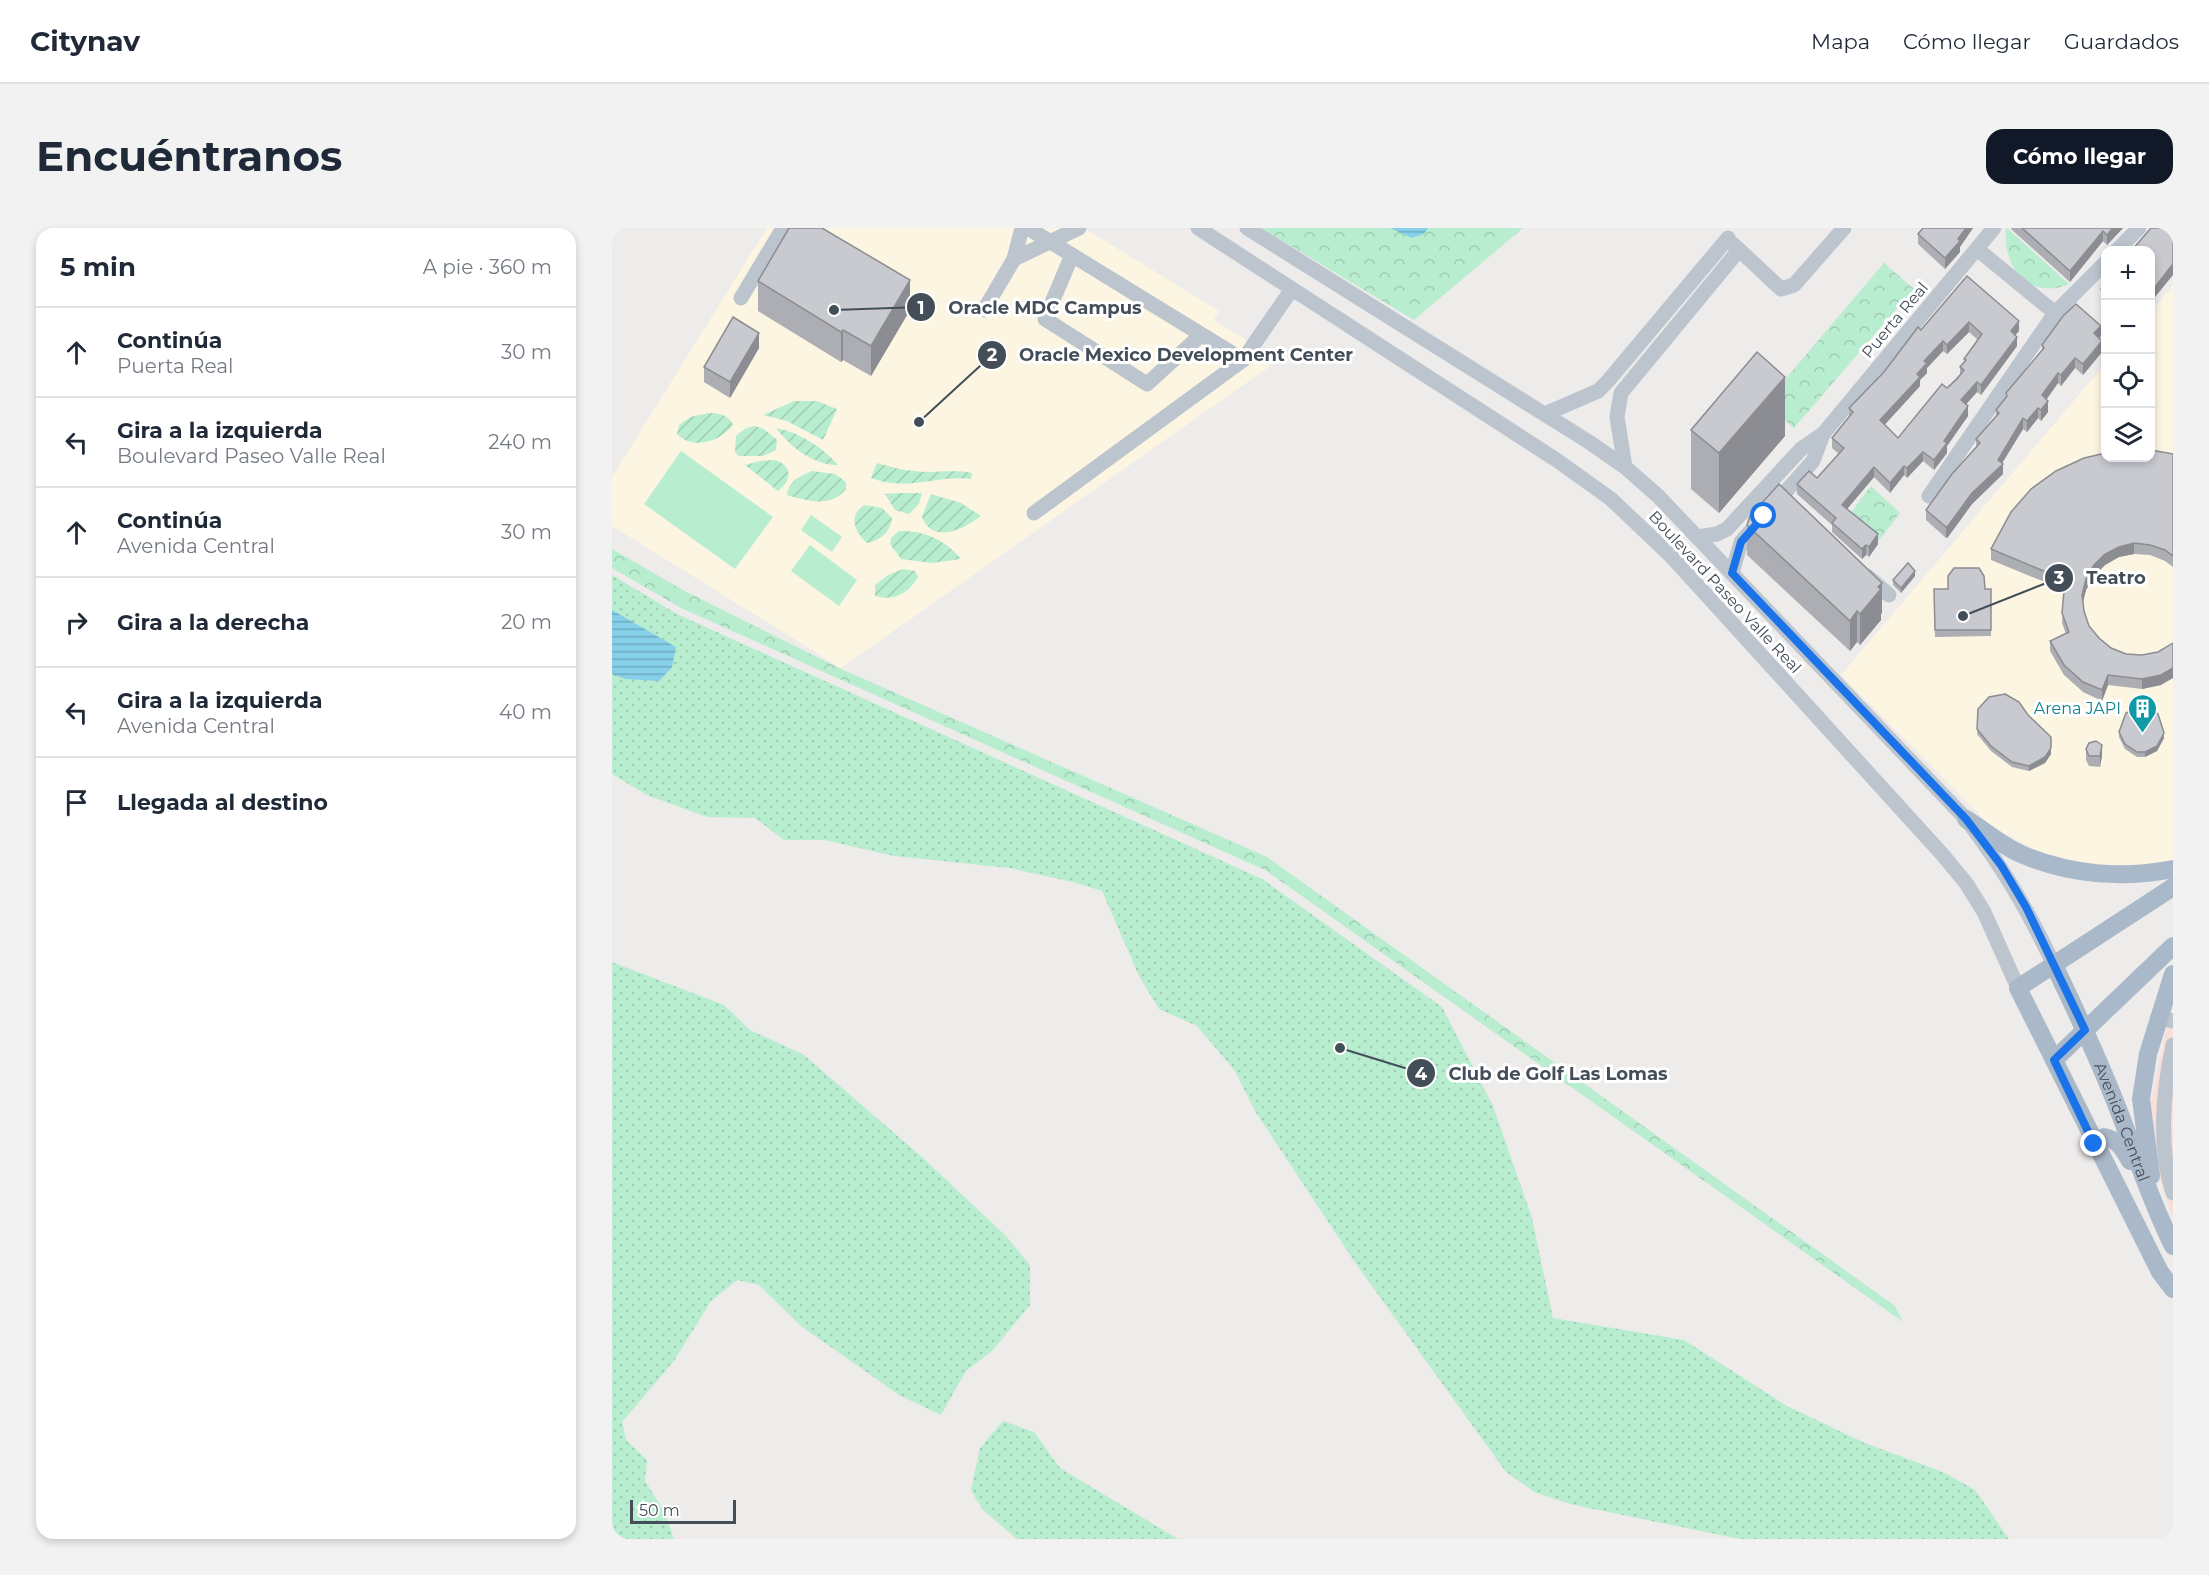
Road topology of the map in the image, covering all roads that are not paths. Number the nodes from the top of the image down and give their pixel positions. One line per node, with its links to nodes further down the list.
1 (783, 228): 19 (street)
2 (1022, 228): 16 (street)
3 (1028, 228): 11 (street)
4 (1079, 228): 11 (street)
5 (1198, 228): 18 (street, Boulevard Paseo Valle Real)
6 (1247, 228): 24 (street, Boulevard Paseo Valle Real)
7 (1844, 228): 14 (street)
8 (1994, 228): 13 (street, Puerta Real)
9 (2139, 228): 12 (street)
10 (1728, 233): 14 (street); 24 (street)
11 (1053, 243): 15 (street); 16 (street)
12 (2121, 246)
13 (1977, 249): 21 (street); 25 (street, Puerta Real)
14 (1739, 250): 26 (street)
15 (1072, 255): 22 (street); 22 (street)
16 (1014, 259): 20 (street)
17 (2101, 267): 21 (street)
18 (1292, 289): 23 (street); 41 (street, Boulevard Paseo Valle Real)
19 (741, 298)
20 (984, 310)
21 (2055, 313): 28 (street)
22 (1202, 334): 23 (street)
23 (1243, 360): 30 (street)
24 (1545, 414): 26 (street, Boulevard Paseo Valle Real)
25 (1823, 434): 27 (street, Puerta Real); 29 (street, Puerta Real)
26 (1625, 466): 31 (street, Boulevard Paseo Valle Real)
27 (1765, 487): 29 (street); 31 (street, Puerta Real)
28 (1929, 496)
29 (1783, 503): 33 (street, Puerta Real)
30 (1034, 513)
31 (1697, 537): 33 (street, Boulevard Paseo Valle Real)
32 (1855, 565): 34 (street)
33 (1732, 573): 35 (street, Boulevard Paseo Valle Real)
34 (1888, 594)
35 (1966, 819): 36 (main road); 39 (street, Boulevard Paseo Valle Real)
36 (2173, 869)
37 (2173, 887): 39 (main road)
38 (2173, 946): 43 (main road)
39 (2054, 965): 41 (main road); 43 (main road, Avenida Central)
40 (2173, 974): 42 (main road)
41 (2018, 988): 45 (main road, Avenida Central)
42 (2166, 1019): 49 (main road)
43 (2085, 1030): 45 (main road); 49 (main road, Avenida Central)
44 (2173, 1045): 46 (street)
45 (2054, 1060): 47 (main road, Avenida Central)
46 (2169, 1078): 48 (street)
47 (2094, 1144): 49 (main road); 51 (main road, Avenida Central)
48 (2173, 1193)
49 (2155, 1211): 50 (main road, Avenida Central)
50 (2173, 1246)
51 (2173, 1289)

